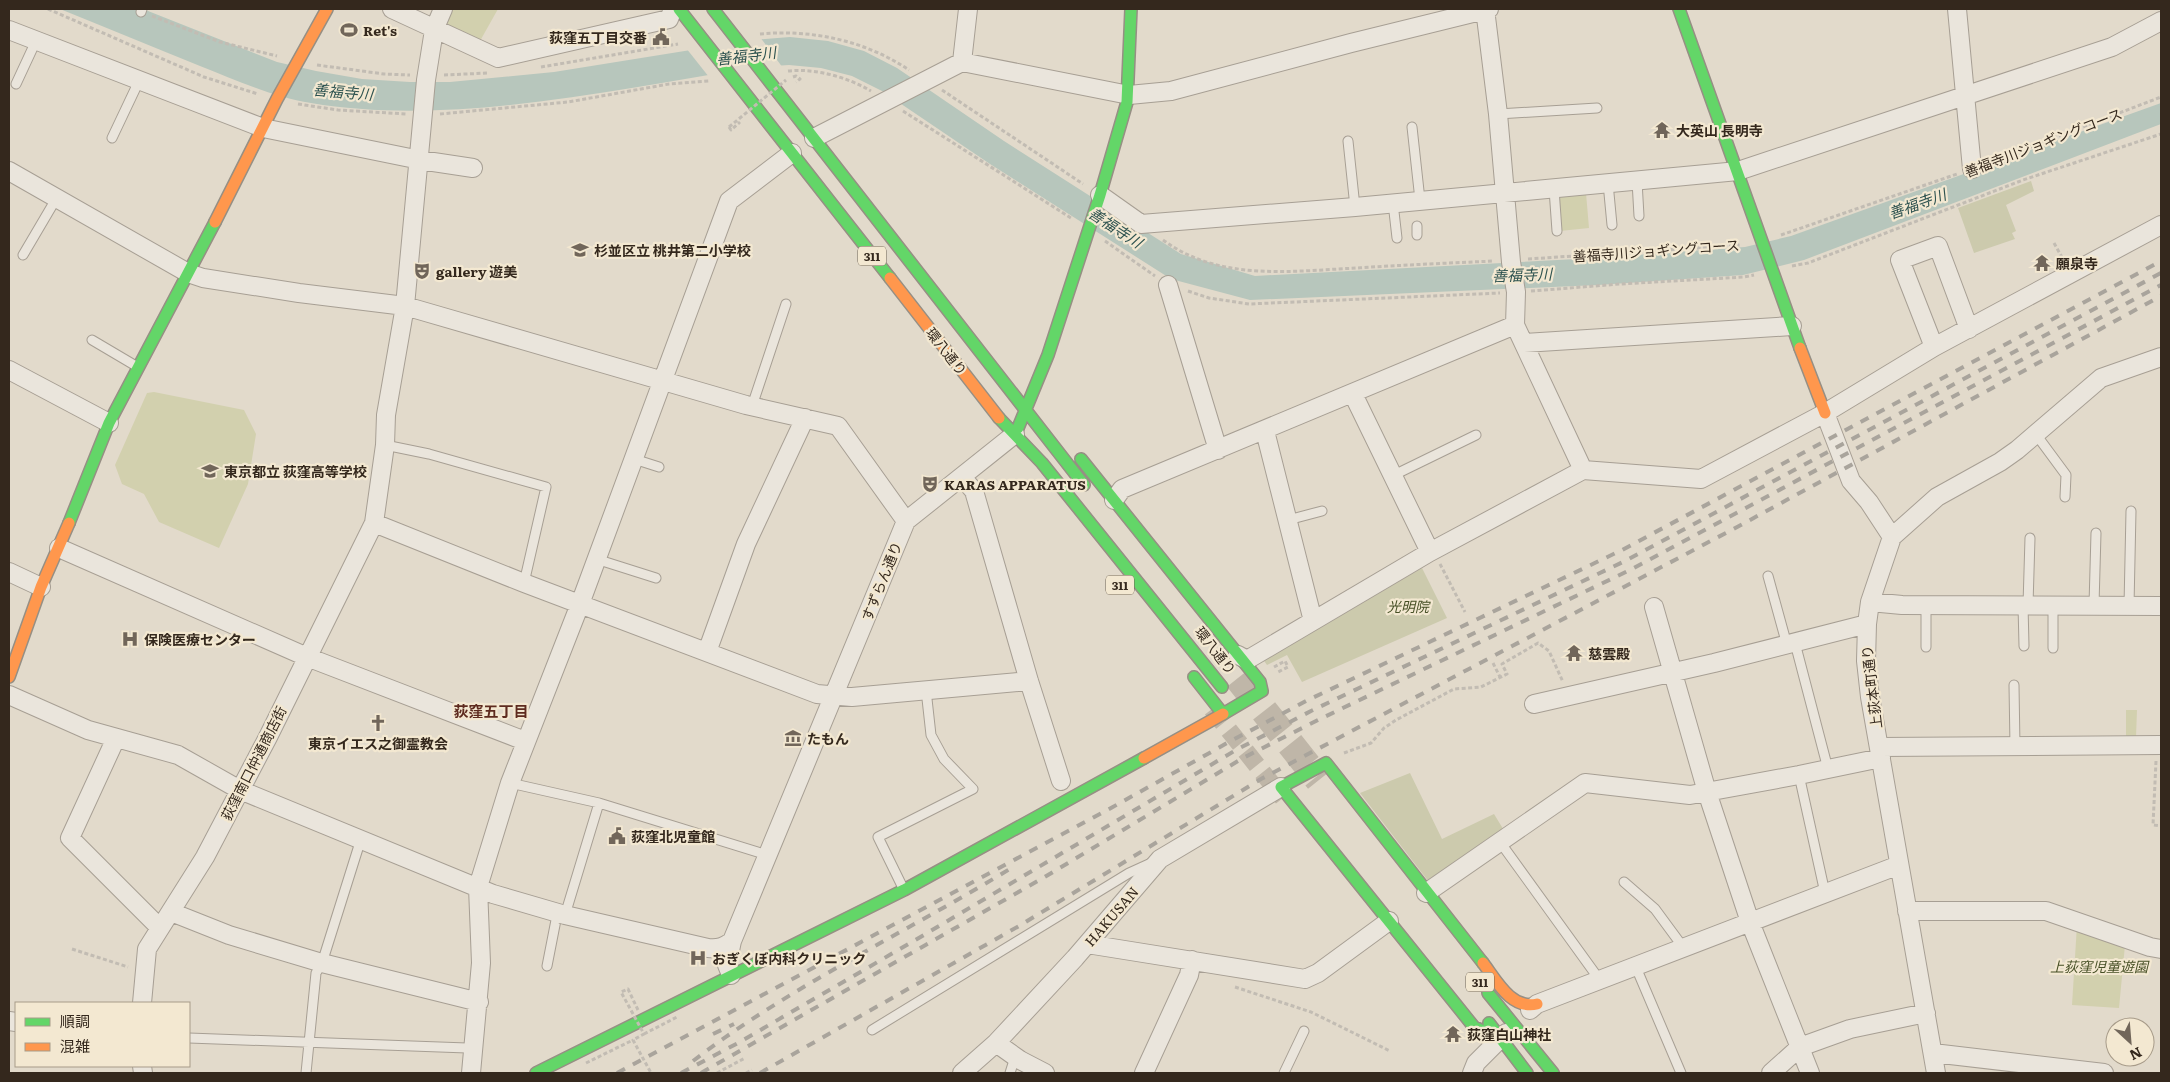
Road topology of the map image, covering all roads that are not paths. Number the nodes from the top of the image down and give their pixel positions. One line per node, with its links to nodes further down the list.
1 (327, 9): 25 (main road)
2 (392, 9): 15 (street)
3 (443, 9): 15 (street, 荻窪南口仲通商店街)
4 (673, 9): 15 (street)
5 (679, 9): 29 (main road, 環八通り / 311)
6 (713, 9): 27 (main road, 環八通り / 311)
7 (968, 9): 17 (street)
8 (1131, 9): 20 (main road, すずらん通り)
9 (1485, 9): 10 (street); 20 (street); 23 (street)
10 (1489, 9)
11 (1679, 9): 34 (main road)
12 (1956, 9): 21 (street)
13 (2161, 21): 21 (street)
14 (9, 30): 16 (street)
15 (434, 30): 30 (street, 荻窪南口仲通商店街)
16 (36, 41): 18 (street); 19 (lane)
17 (962, 62): 20 (street); 27 (street)
18 (139, 81): 25 (street); 26 (lane)
19 (16, 84)
20 (1129, 95): 39 (main road, すずらん通り)
21 (1966, 96): 32 (street); 34 (street)
22 (1597, 108): 23 (lane)
23 (1498, 114): 38 (street)
24 (1412, 127): 42 (lane)
25 (263, 128): 30 (street); 50 (main road)
26 (112, 138)
27 (814, 138): 66 (main road, 環八通り / 311)
28 (1348, 141): 43 (lane)
29 (792, 153): 63 (street); 72 (main road, 環八通り / 311)
30 (420, 160): 31 (street); 53 (street, 荻窪南口仲通商店街)
31 (473, 168)
32 (1972, 169)
33 (9, 171): 40 (street)
34 (1738, 171): 35 (street); 55 (main road)
35 (1637, 180): 36 (street); 44 (lane)
36 (1608, 183): 37 (street); 45 (lane)
37 (1554, 189): 38 (street); 47 (lane)
38 (1504, 192): 42 (street); 54 (street)
39 (1099, 197): 43 (street); 66 (main road, すずらん通り)
40 (56, 199): 49 (lane); 50 (street)
41 (1394, 203): 42 (street); 43 (street); 48 (lane)
42 (1417, 204)
43 (1355, 207)
44 (1639, 216)
45 (1612, 225)
46 (2161, 225): 56 (street)
47 (1557, 231)
48 (1397, 238)
49 (23, 255)
50 (188, 273): 53 (street); 61 (main road)
51 (1168, 285): 75 (street)
52 (786, 304): 65 (lane)
53 (405, 306): 63 (street); 74 (street, 荻窪南口仲通商店街)
54 (1515, 325): 58 (street); 64 (street)
55 (1792, 326): 58 (street); 67 (main road)
56 (1969, 329): 59 (street); 59 (street)
57 (92, 340): 61 (lane)
58 (1524, 343): 79 (street)
59 (1934, 347): 67 (street)
60 (2161, 357): 71 (street, 上荻本町通り)
61 (139, 367): 69 (main road)
62 (9, 370): 69 (street)
63 (664, 381): 65 (street); 76 (street)
64 (1353, 394): 70 (street); 80 (street)
65 (752, 406): 68 (street)
66 (1026, 410): 72 (main road, すずらん通り); 83 (main road, 環八通り / 311); 85 (main road, 311)
67 (1825, 413): 79 (street); 92 (street)
68 (805, 418): 89 (street); 117 (street)
69 (109, 423): 94 (main road)
70 (1265, 431): 75 (street); 88 (street)
71 (2036, 433): 84 (lane); 92 (street, 上荻本町通り)
72 (1015, 434): 77 (main road, 環八通り / 311); 81 (street, すずらん通り)
73 (1476, 435): 80 (lane)
74 (385, 444): 90 (street, 荻窪南口仲通商店街); 100 (lane)
75 (1218, 450): 85 (street)
76 (634, 460): 78 (lane); 96 (street)
77 (1042, 463): 82 (main road); 125 (main road, 環八通り / 311)
78 (658, 467)
79 (1583, 470): 95 (street)
80 (1392, 476): 95 (street)
81 (962, 477): 89 (street, すずらん通り); 123 (street)
82 (1045, 483)
83 (1090, 492)
84 (2065, 497)
85 (1114, 500): 118 (main road, 311)
86 (1322, 511): 88 (lane)
87 (2131, 511): 108 (lane)
88 (1288, 520): 111 (street)
89 (906, 521): 128 (street, すずらん通り)
90 (374, 523): 100 (street); 119 (street, 荻窪南口仲通商店街)
91 (2096, 533): 107 (lane)
92 (1892, 537): 103 (street, 上荻本町通り)
93 (2030, 538): 105 (lane)
94 (59, 548): 101 (main road); 119 (street)
95 (1430, 552): 111 (street)
96 (596, 559): 99 (lane); 102 (street)
97 (9, 572): 101 (street)
98 (1768, 576): 113 (lane)
99 (656, 578)
100 (524, 583): 102 (street)
101 (41, 587): 120 (main road)
102 (573, 602): 117 (street); 132 (street)
103 (1870, 602): 104 (street); 112 (street, 上荻本町通り)
104 (1926, 605): 105 (street); 115 (lane)
105 (2026, 605): 106 (street); 114 (lane)
106 (2053, 605): 107 (street); 116 (lane)
107 (2094, 605): 108 (street)
108 (2129, 606): 109 (street)
109 (2161, 606)
110 (1654, 607): 122 (street)
111 (1313, 621): 118 (street)
112 (1867, 624): 113 (street); 135 (street, 上荻本町通り)
113 (1791, 644): 122 (street); 136 (lane)
114 (2024, 646)
115 (1926, 647)
116 (2053, 648)
117 (707, 652): 128 (street)
118 (1238, 655): 130 (main road, 311)
119 (306, 658): 132 (street); 141 (street, 荻窪南口仲通商店街)
120 (10, 670)
121 (1188, 670): 130 (main road)
122 (1673, 672): 129 (street); 142 (street)
123 (1029, 681): 126 (street); 138 (street)
124 (2014, 685): 134 (lane)
125 (1222, 687)
126 (926, 690): 128 (street); 151 (lane)
127 (9, 695): 131 (street)
128 (843, 697): 146 (street, すずらん通り)
129 (1534, 704)
130 (1223, 714): 151 (main road)
131 (116, 738): 141 (street); 159 (street)
132 (525, 741): 139 (street)
133 (2159, 745): 134 (street)
134 (2015, 747): 135 (street)
135 (1880, 752): 136 (street); 148 (street, 上荻本町通り)
136 (1828, 769): 137 (street)
137 (1799, 776): 142 (street); 153 (lane)
138 (1061, 781)
139 (510, 783): 143 (lane); 150 (street)
140 (1281, 787): 147 (street, HAKUSAN); 152 (main road); 157 (main road)
141 (240, 790): 144 (street); 155 (street, 荻窪南口仲通商店街)
142 (1707, 792): 145 (street); 158 (street)
143 (599, 803): 146 (lane); 156 (lane)
144 (360, 839): 150 (street); 165 (lane)
145 (1500, 842): 152 (street); 169 (lane)
146 (766, 855): 160 (street, すずらん通り)
147 (1160, 859): 161 (street, HAKUSAN); 177 (lane)
148 (1899, 865): 153 (street); 154 (street, 上荻本町通り)
149 (1624, 882): 162 (lane)
150 (478, 887): 156 (street); 172 (street)
151 (904, 890): 168 (main road)
152 (1426, 893): 173 (main road)
153 (1825, 893): 158 (street)
154 (1907, 911): 163 (street); 174 (street, 上荻本町通り)
155 (171, 912): 159 (street, 荻窪南口仲通商店街); 165 (street)
156 (565, 916): 160 (street); 167 (lane)
157 (1389, 921): 164 (street); 180 (main road)
158 (1750, 922): 162 (street); 184 (street)
159 (160, 928): 171 (street, 荻窪南口仲通商店街)
160 (732, 941): 168 (street, すずらん通り)
161 (1087, 944): 164 (street); 182 (street, HAKUSAN)
162 (1683, 947): 166 (street)
163 (2161, 949)
164 (1192, 960): 192 (street)
165 (322, 963): 172 (street); 181 (lane)
166 (1635, 965): 169 (street); 197 (lane)
167 (547, 966)
168 (731, 975): 189 (main road)
169 (1599, 979): 173 (street)
170 (1482, 985): 176 (main road, 311)
171 (142, 1002)
172 (479, 1002): 183 (street)
173 (1537, 1004): 176 (street)
174 (1926, 1013): 184 (street); 185 (street, 上荻本町通り)
175 (1484, 1017): 180 (main road)
176 (1514, 1025): 180 (street); 196 (main road, 311)
177 (872, 1030)
178 (1304, 1032): 193 (lane)
179 (190, 1038): 181 (lane)
180 (1500, 1038): 194 (street); 195 (main road)
181 (308, 1042): 183 (lane); 187 (lane)
182 (996, 1043): 186 (street); 190 (street, HAKUSAN)
183 (474, 1045): 188 (street)
184 (1800, 1046): 198 (street); 199 (street)
185 (1933, 1053): 200 (street, 上荻本町通り); 201 (street)
186 (1013, 1065): 191 (street)
187 (306, 1073)
188 (472, 1073)
189 (536, 1073)
190 (962, 1073)
191 (1045, 1073)
192 (1144, 1073)
193 (1284, 1073)
194 (1472, 1073)
195 (1528, 1073)
196 (1553, 1073)
197 (1681, 1073)
198 (1771, 1073)
199 (1810, 1073)
200 (1936, 1073)
201 (2104, 1073)

